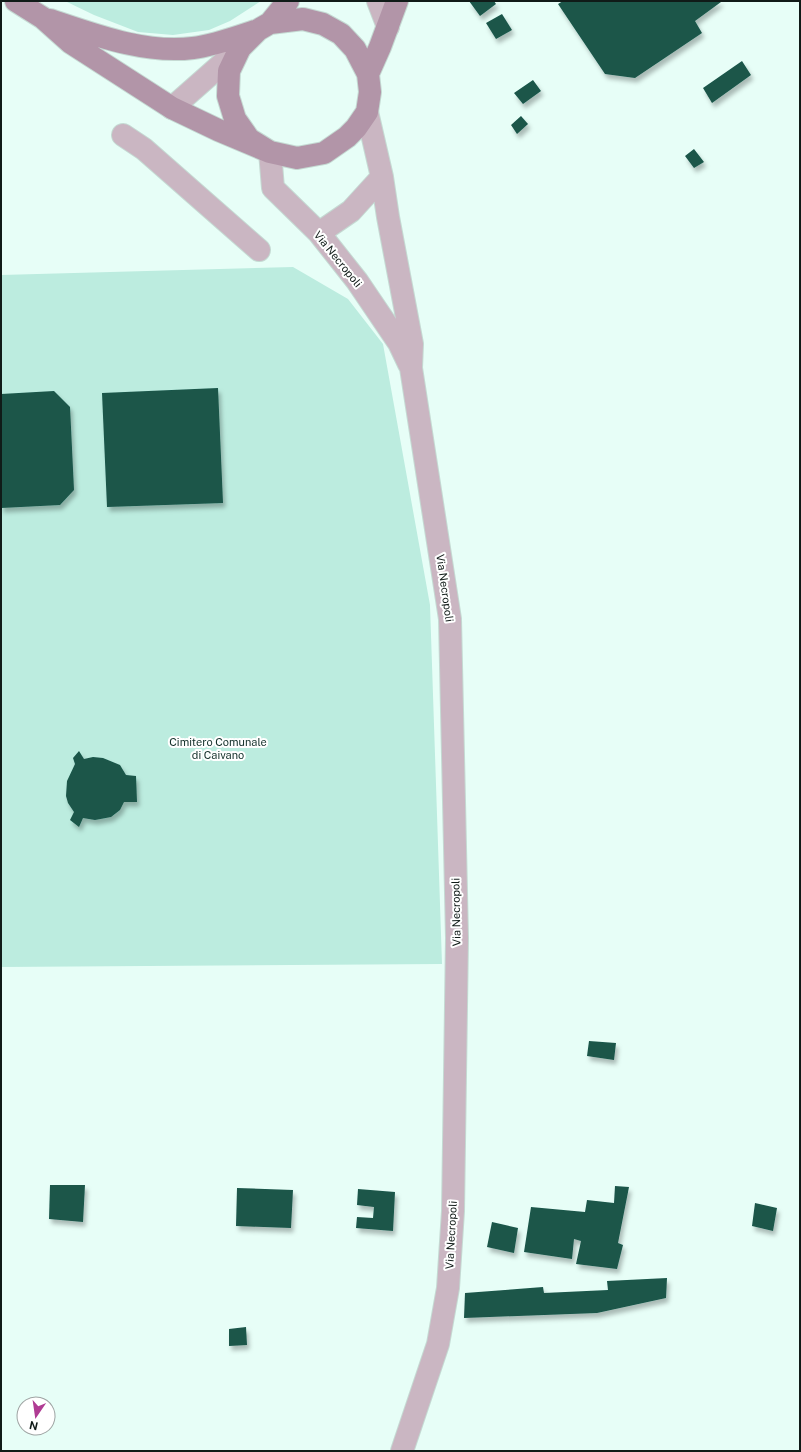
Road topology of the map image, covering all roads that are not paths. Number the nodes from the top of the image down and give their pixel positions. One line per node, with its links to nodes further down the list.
1 (16, 1): 5 (street)
2 (288, 1): 6 (street)
3 (378, 1): 7 (street)
4 (397, 1): 7 (street)
5 (43, 18): 6 (street); 10 (street)
6 (264, 27): 8 (street); 9 (street)
7 (388, 27): 9 (street)
8 (240, 48): 10 (street); 13 (street)
9 (368, 74): 11 (street)
10 (172, 108): 13 (street)
11 (367, 112): 13 (street); 14 (street, Via Necropoli)
12 (123, 135): 16 (street)
13 (270, 152): 15 (street, Via Necropoli)
14 (382, 177): 15 (street); 17 (street, Via Necropoli)
15 (319, 233): 17 (street, Via Necropoli)
16 (259, 250)
17 (411, 368): 18 (street, Via Necropoli)
18 (402, 1451)

